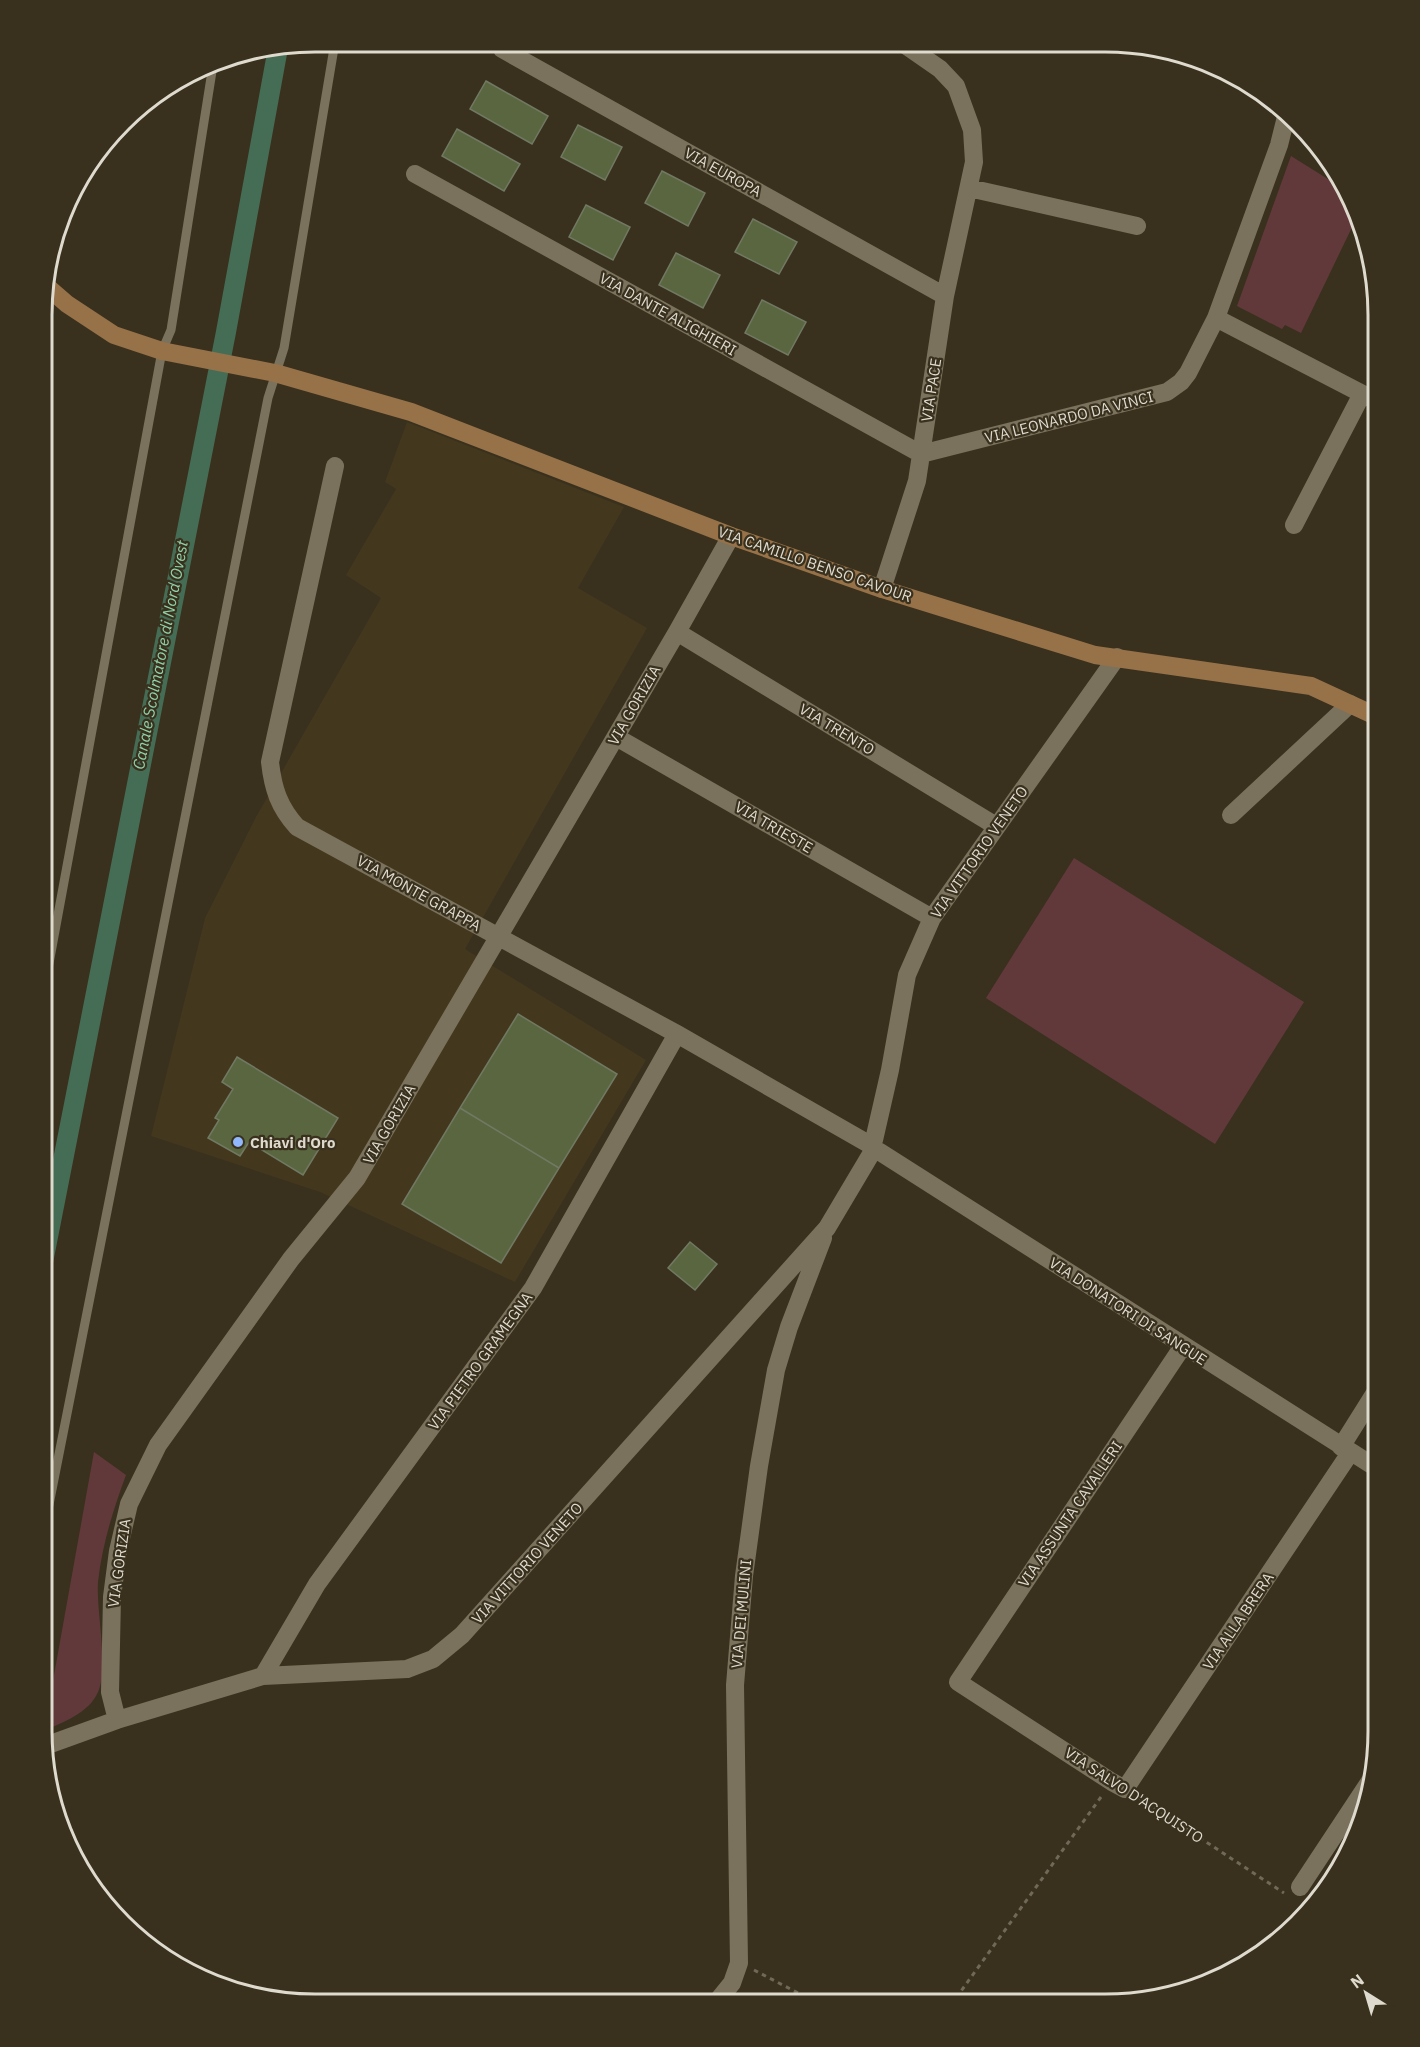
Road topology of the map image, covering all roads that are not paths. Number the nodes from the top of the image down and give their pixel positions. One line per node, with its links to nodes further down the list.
1 (333, 52): 13 (lane)
2 (507, 52): 10 (street, VIA EUROPA)
3 (916, 52): 7 (street, VIA PACE)
4 (211, 75): 12 (lane)
5 (1284, 124): 11 (street, VIA LEONARDO DA VINCI)
6 (415, 174): 16 (street, VIA DANTE ALIGHIERI)
7 (969, 188): 8 (street); 10 (street, VIA PACE)
8 (1137, 226)
9 (54, 292): 12 (street, VIA CAMILLO BENSO CAVOUR)
10 (945, 296): 16 (street, VIA PACE)
11 (1216, 318): 14 (street); 16 (street, VIA LEONARDO DA VINCI)
12 (169, 352): 13 (street, VIA CAMILLO BENSO CAVOUR); 30 (lane)
13 (267, 371): 19 (street, VIA CAMILLO BENSO CAVOUR); 38 (lane)
14 (1368, 397)
15 (1368, 401): 18 (street)
16 (921, 454): 20 (street, VIA PACE)
17 (335, 466): 29 (street, VIA MONTE GRAPPA)
18 (1294, 525)
19 (731, 536): 20 (street, VIA CAMILLO BENSO CAVOUR); 21 (street, VIA GORIZIA)
20 (882, 589): 22 (street, VIA CAMILLO BENSO CAVOUR)
21 (677, 632): 25 (street, VIA GORIZIA); 27 (street, VIA TRENTO)
22 (1117, 657): 23 (street, VIA CAMILLO BENSO CAVOUR); 27 (street, VIA VITTORIO VENETO)
23 (1350, 704): 24 (street, VIA CAMILLO BENSO CAVOUR); 26 (street)
24 (1368, 712)
25 (616, 737): 28 (street, VIA TRIESTE); 29 (street, VIA GORIZIA)
26 (1231, 815)
27 (996, 826): 28 (street, VIA VITTORIO VENETO)
28 (932, 918): 32 (street, VIA VITTORIO VENETO)
29 (498, 936): 31 (street, VIA MONTE GRAPPA); 41 (street, VIA GORIZIA)
30 (52, 950)
31 (677, 1034): 32 (street, VIA MONTE GRAPPA); 39 (street, VIA PIETRO GRAMEGNA)
32 (873, 1147): 33 (street, VIA VITTORIO VENETO); 34 (street, VIA DONATORI DI SANGUE)
33 (827, 1228): 39 (street, VIA VITTORIO VENETO); 46 (street, VIA DEI MULINI)
34 (1183, 1346): 36 (street, VIA DONATORI DI SANGUE); 40 (street, VIA ASSUNTA CAVALLERI)
35 (1368, 1407): 36 (street, VIA ALLA BRERA)
36 (1346, 1450): 37 (street, VIA DONATORI DI SANGUE); 43 (street, VIA ALLA BRERA)
37 (1368, 1463)
38 (52, 1488)
39 (263, 1676): 41 (street, VIA VITTORIO VENETO)
40 (958, 1682): 43 (street, VIA SALVO D'ACQUISTO)
41 (117, 1720): 42 (street, VIA VITTORIO VENETO)
42 (53, 1743)
43 (1119, 1785)
44 (1359, 1797): 45 (street)
45 (1296, 1895)
46 (723, 1994)

